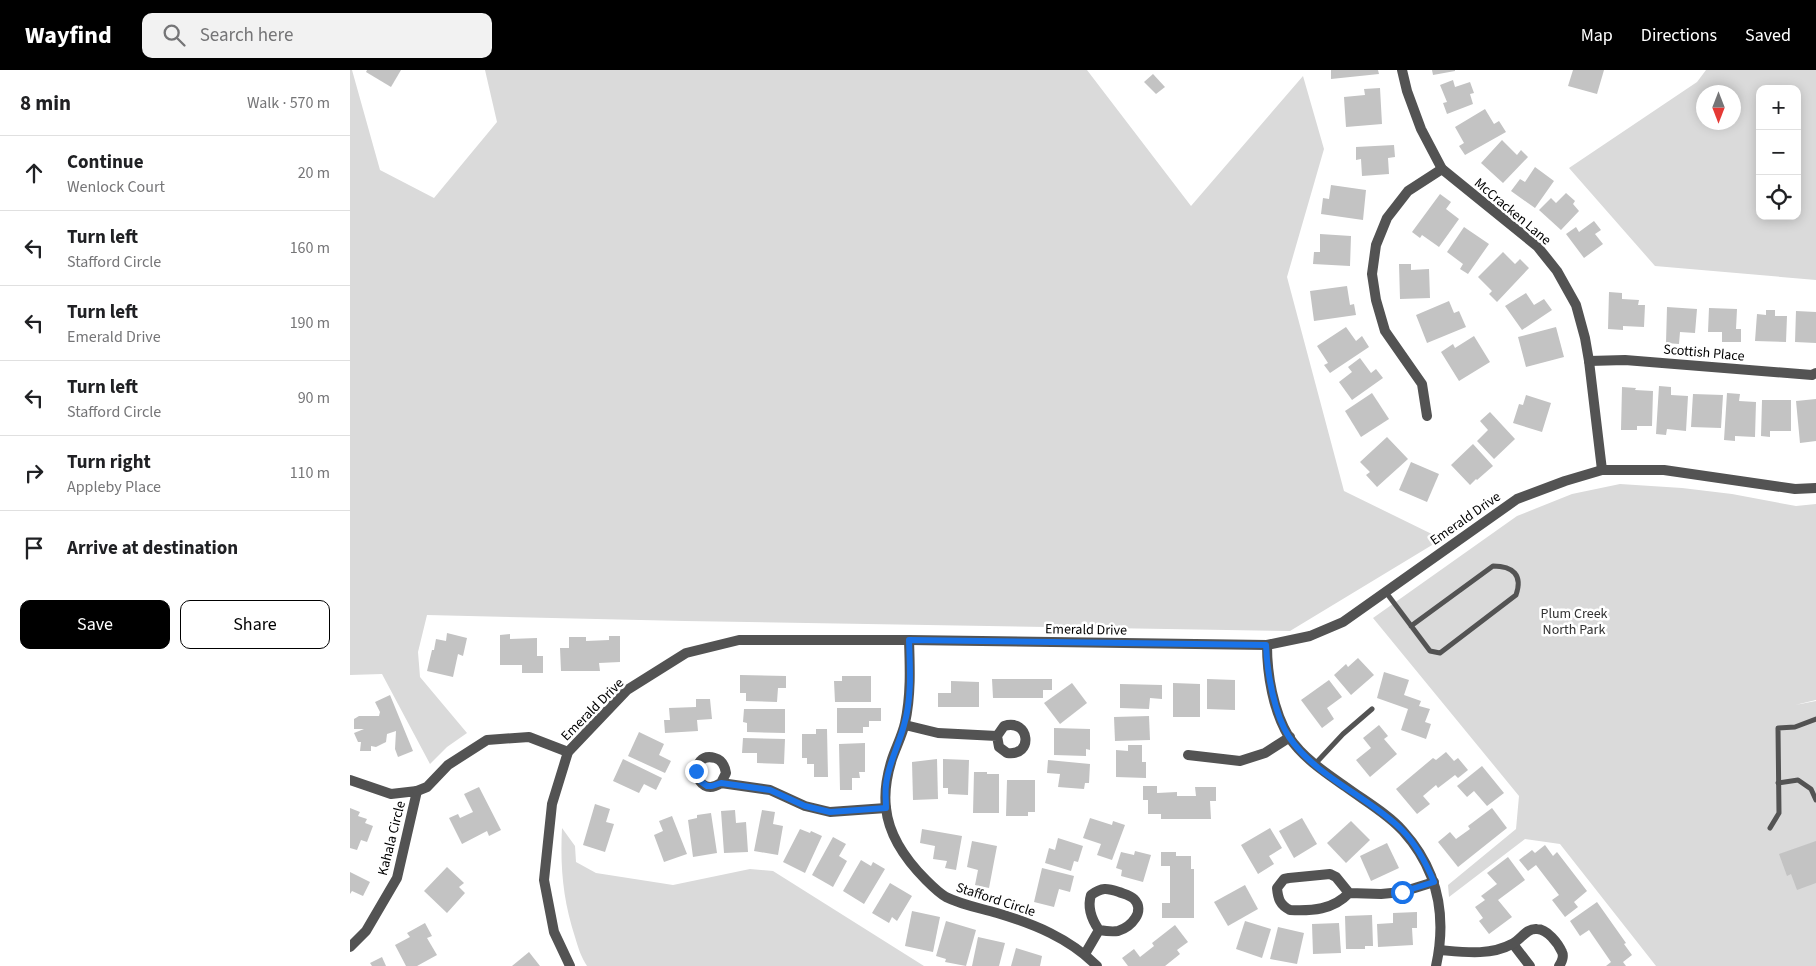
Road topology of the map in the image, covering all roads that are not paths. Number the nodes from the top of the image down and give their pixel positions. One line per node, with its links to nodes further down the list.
1 (1402, 70): 2 (street, McCracken Lane)
2 (1442, 169): 3 (street, McCracken Lane); 5 (street)
3 (1589, 361): 4 (street, Scottish Place); 6 (street, McCracken Lane)
4 (1816, 373)
5 (1427, 416)
6 (1602, 470): 7 (street, Emerald Drive); 8 (street, Emerald Drive)
7 (1816, 488)
8 (1385, 591): 9 (lane); 11 (street, Emerald Drive)
9 (1412, 626): 9 (lane)
10 (909, 640): 11 (street, Emerald Drive); 14 (street, Stafford Circle); 17 (street, Emerald Drive)
11 (1266, 645): 16 (street)
12 (1372, 709): 19 (lane)
13 (1816, 719): 22 (lane)
14 (905, 725): 15 (street); 25 (street, Stafford Circle)
15 (997, 736)
16 (1290, 737): 18 (street); 19 (street)
17 (568, 752): 23 (street); 34 (street, Emerald Drive)
18 (1188, 755)
19 (1315, 764): 27 (street)
20 (350, 780): 23 (street, Kahala Circle)
21 (721, 783): 25 (street)
22 (1778, 783): 24 (lane); 26 (lane)
23 (417, 790): 31 (street, Kahala Circle)
24 (1816, 800)
25 (886, 808): 33 (street, Stafford Circle)
26 (1770, 828)
27 (1434, 882): 28 (street); 32 (street)
28 (1348, 893): 28 (street)
29 (1099, 930): 29 (street); 33 (street)
30 (1513, 944): 32 (street); 37 (street); 38 (street)
31 (350, 948)
32 (1439, 950): 36 (street)
33 (1085, 954): 35 (street, Stafford Circle)
34 (570, 966)
35 (1097, 966)
36 (1436, 966)
37 (1530, 966)
38 (1560, 966)

